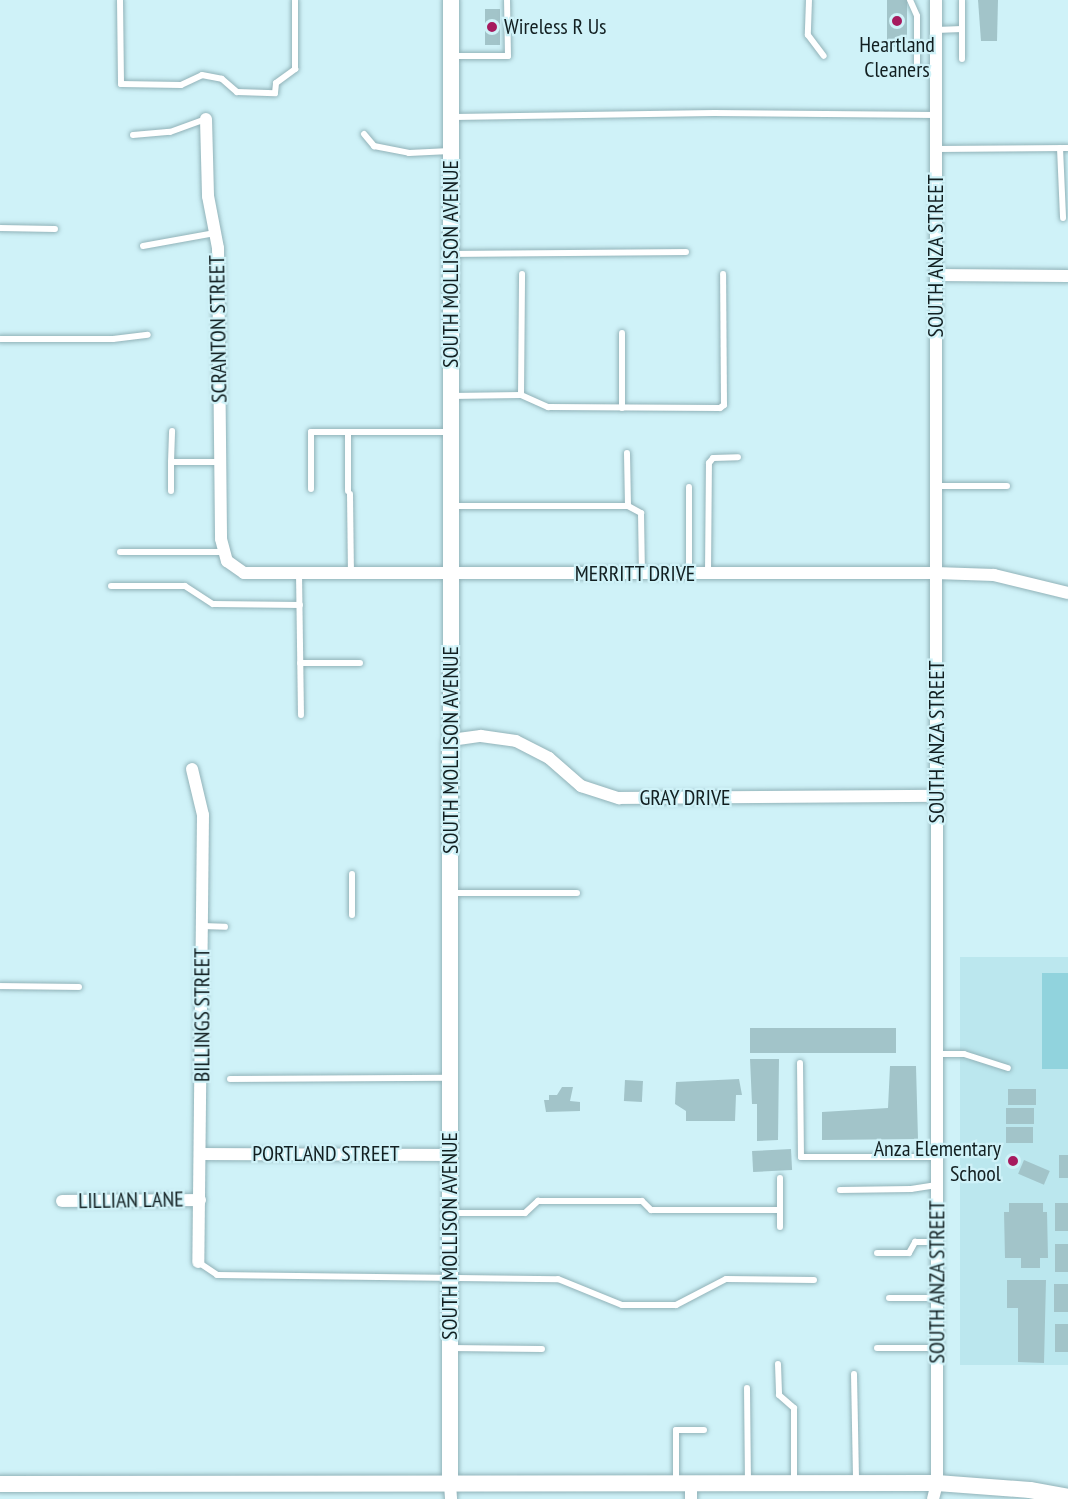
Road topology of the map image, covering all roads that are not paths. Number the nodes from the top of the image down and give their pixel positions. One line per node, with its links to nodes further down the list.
1 (120, 0): 2 (lane)
2 (295, 0)
3 (451, 0): 13 (main road, SOUTH MOLLISON AVENUE)
4 (507, 0): 13 (lane)
5 (809, 0): 14 (lane)
6 (910, 0): 9 (lane)
7 (936, 0): 10 (street, SOUTH ANZA STREET)
8 (962, 0): 11 (lane)
9 (917, 16): 10 (lane); 16 (lane)
10 (936, 16): 12 (street, SOUTH ANZA STREET)
11 (962, 29): 12 (lane); 15 (lane)
12 (936, 30): 16 (street, SOUTH ANZA STREET)
13 (451, 56): 18 (main road, SOUTH MOLLISON AVENUE)
14 (824, 57)
15 (962, 59)
16 (936, 70): 17 (street, SOUTH ANZA STREET)
17 (936, 115): 18 (lane); 24 (street, SOUTH ANZA STREET)
18 (451, 117): 25 (main road, SOUTH MOLLISON AVENUE)
19 (206, 119): 21 (lane); 29 (street, SCRANTON STREET)
20 (364, 134): 25 (lane)
21 (133, 135)
22 (1060, 148): 23 (lane); 24 (lane); 26 (lane)
23 (1068, 148)
24 (936, 149): 35 (street, SOUTH ANZA STREET)
25 (451, 151): 32 (main road, SOUTH MOLLISON AVENUE)
26 (1064, 218)
27 (0, 228): 28 (lane)
28 (55, 229)
29 (215, 232): 30 (lane); 49 (street, SCRANTON STREET)
30 (143, 246)
31 (686, 252): 32 (lane)
32 (451, 254): 41 (main road, SOUTH MOLLISON AVENUE)
33 (522, 274): 40 (lane)
34 (723, 274): 42 (lane)
35 (936, 275): 36 (street); 50 (street, SOUTH ANZA STREET)
36 (1068, 276)
37 (622, 333): 42 (lane)
38 (148, 335): 39 (lane)
39 (0, 339)
40 (521, 395): 41 (lane); 42 (lane)
41 (451, 396): 45 (main road, SOUTH MOLLISON AVENUE)
42 (622, 408)
43 (172, 431): 48 (lane)
44 (348, 432): 45 (lane); 53 (lane); 61 (lane)
45 (451, 432): 55 (main road, SOUTH MOLLISON AVENUE)
46 (627, 453): 56 (lane)
47 (738, 457): 65 (lane)
48 (171, 462): 49 (lane); 54 (lane)
49 (221, 462): 57 (street, SCRANTON STREET)
50 (937, 486): 51 (lane); 60 (street, SOUTH ANZA STREET)
51 (1007, 486)
52 (689, 487): 64 (lane)
53 (311, 489)
54 (171, 491)
55 (451, 506): 56 (lane); 62 (main road, SOUTH MOLLISON AVENUE)
56 (628, 506): 63 (lane)
57 (221, 546): 58 (lane); 59 (street, MERRITT DRIVE)
58 (120, 552)
59 (299, 573): 61 (street, MERRITT DRIVE); 68 (lane)
60 (936, 573): 65 (street, MERRITT DRIVE); 67 (street, MERRITT DRIVE); 74 (street, SOUTH ANZA STREET)
61 (351, 574): 62 (street, MERRITT DRIVE)
62 (451, 574): 63 (street, MERRITT DRIVE); 72 (main road, SOUTH MOLLISON AVENUE)
63 (642, 574): 64 (street, MERRITT DRIVE)
64 (690, 574): 65 (street, MERRITT DRIVE)
65 (708, 574)
66 (111, 586): 68 (lane)
67 (1068, 593)
68 (300, 605): 69 (lane)
69 (300, 663): 70 (lane); 71 (lane)
70 (360, 663)
71 (301, 715)
72 (451, 740): 74 (street, GRAY DRIVE); 76 (main road, SOUTH MOLLISON AVENUE)
73 (192, 769): 79 (street, BILLINGS STREET)
74 (937, 796): 83 (street, SOUTH ANZA STREET)
75 (352, 874): 78 (lane)
76 (450, 893): 77 (lane); 86 (main road, SOUTH MOLLISON AVENUE)
77 (578, 893)
78 (352, 915)
79 (202, 926): 80 (lane); 88 (street, BILLINGS STREET)
80 (225, 927)
81 (0, 986): 82 (lane)
82 (79, 987)
83 (937, 1054): 85 (lane); 90 (street, SOUTH ANZA STREET)
84 (800, 1063): 90 (lane)
85 (1008, 1068)
86 (450, 1078): 87 (lane); 89 (main road, SOUTH MOLLISON AVENUE)
87 (230, 1079)
88 (202, 1154): 89 (street, PORTLAND STREET); 94 (street, BILLINGS STREET)
89 (450, 1155): 97 (main road, SOUTH MOLLISON AVENUE)
90 (937, 1157): 92 (street, SOUTH ANZA STREET)
91 (780, 1178): 96 (lane)
92 (937, 1185): 93 (lane); 99 (street, SOUTH ANZA STREET)
93 (840, 1190)
94 (200, 1200): 95 (street, LILLIAN LANE); 101 (street, BILLINGS STREET)
95 (62, 1201)
96 (780, 1210): 97 (lane); 98 (lane)
97 (450, 1213): 102 (main road, SOUTH MOLLISON AVENUE)
98 (780, 1227)
99 (937, 1242): 100 (lane); 105 (street, SOUTH ANZA STREET)
100 (877, 1253)
101 (198, 1262): 102 (lane)
102 (450, 1275): 103 (lane); 107 (main road, SOUTH MOLLISON AVENUE)
103 (814, 1280)
104 (889, 1298): 105 (lane)
105 (937, 1298): 106 (street, SOUTH ANZA STREET)
106 (937, 1347): 109 (lane); 119 (street, SOUTH ANZA STREET)
107 (450, 1348): 108 (lane); 120 (main road, SOUTH MOLLISON AVENUE)
108 (542, 1348)
109 (877, 1348)
110 (778, 1364): 117 (lane)
111 (854, 1374): 114 (lane)
112 (747, 1389): 116 (lane)
113 (704, 1430): 118 (lane)
114 (856, 1483): 117 (main road); 119 (main road)
115 (0, 1484): 120 (main road)
116 (748, 1484): 117 (main road); 118 (main road)
117 (794, 1484)
118 (686, 1489): 120 (main road)
119 (935, 1491): 121 (main road)
120 (451, 1492)
121 (1068, 1497)

